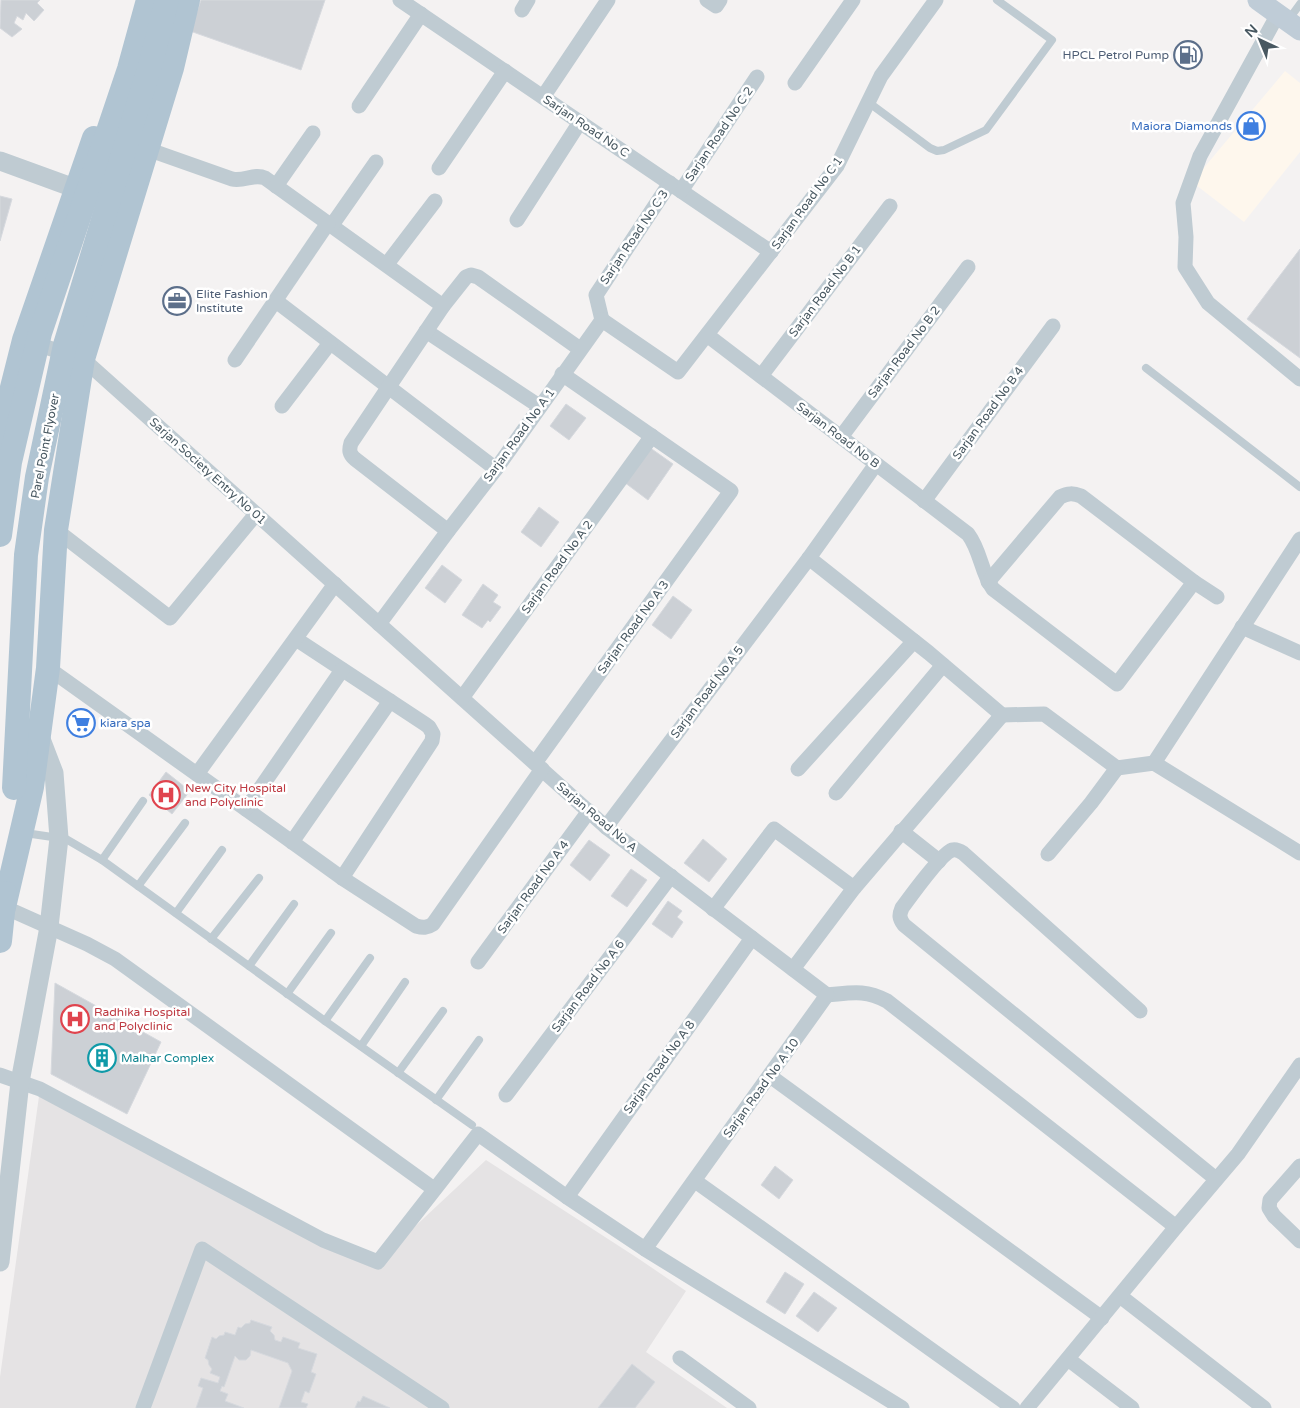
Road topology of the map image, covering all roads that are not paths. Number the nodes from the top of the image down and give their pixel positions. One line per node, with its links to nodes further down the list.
1 (137, 0): 29 (main road)
2 (148, 0): 66 (main road, bridge)
3 (167, 0): 111 (main road, Parel Point Flyover, bridge)
4 (188, 0): 23 (main road)
5 (400, 0): 13 (street, Sarjan Road No C)
6 (608, 0): 18 (street)
7 (707, 0): 8 (street)
8 (720, 0)
9 (853, 0): 17 (street)
10 (936, 0): 19 (street, Sarjan Road No C 1)
11 (997, 0): 19 (lane)
12 (1258, 0): 14 (main road)
13 (420, 14): 15 (street, Sarjan Road No C); 20 (street)
14 (1292, 17): 52 (street)
15 (505, 71): 18 (street, Sarjan Road No C); 26 (street)
16 (757, 77): 28 (street, Sarjan Road No C 2)
17 (795, 83)
18 (543, 97): 21 (street, Sarjan Road No C)
19 (868, 102): 35 (street, Sarjan Road No C 1)
20 (359, 106)
21 (580, 122): 28 (street, Sarjan Road No C); 33 (street)
22 (313, 134): 27 (street)
23 (147, 149): 27 (street); 32 (main road)
24 (0, 161): 29 (street)
25 (376, 162): 34 (street)
26 (439, 168)
27 (276, 186): 34 (street)
28 (676, 187): 35 (street, Sarjan Road No C); 40 (street, Sarjan Road No C 3)
29 (76, 188): 32 (street); 44 (main road)
30 (435, 201): 36 (street)
31 (890, 206): 51 (street, Sarjan Road No B 1)
32 (129, 207): 47 (main road)
33 (517, 220)
34 (330, 224): 36 (street); 38 (street)
35 (771, 252): 43 (street, Sarjan Road No C 1)
36 (387, 264): 39 (street)
37 (968, 267): 57 (street, Sarjan Road No B 2)
38 (276, 301): 45 (street); 48 (street)
39 (443, 306): 42 (street); 46 (street)
40 (602, 320): 43 (street, Sarjan Road No C 1); 46 (street, Sarjan Road No A 1)
41 (1053, 326): 62 (street, Sarjan Road No B 4)
42 (426, 331): 53 (street); 55 (street)
43 (707, 335): 51 (street, Sarjan Road No B)
44 (24, 340): 47 (street, Sarjan Society Entry No 01); 60 (main road)
45 (330, 343): 53 (street); 54 (street)
46 (580, 349): 50 (street, Sarjan Road No A 1)
47 (83, 359): 63 (street, Sarjan Society Entry No 01); 64 (main road)
48 (235, 360)
49 (1146, 368): 61 (lane)
50 (562, 374): 55 (street, Sarjan Road No A 1); 56 (street)
51 (761, 376): 57 (street, Sarjan Road No B)
52 (1300, 380)
53 (388, 387): 59 (street); 65 (street)
54 (282, 406)
55 (539, 406): 59 (street, Sarjan Road No A 1)
56 (652, 436): 81 (street, Sarjan Road No A 2); 86 (street, Sarjan Road No A 3)
57 (841, 437): 58 (street, Sarjan Road No B)
58 (876, 464): 62 (street, Sarjan Road No B); 68 (street, Sarjan Road No A 5)
59 (496, 469): 65 (street, Sarjan Road No A 1)
60 (0, 472)
61 (1300, 487)
62 (924, 501): 69 (street, Sarjan Road No B)
63 (256, 514): 64 (street); 71 (street, Sarjan Society Entry No 01)
64 (56, 530): 79 (main road)
65 (448, 531): 73 (street, Sarjan Road No A 1)
66 (0, 535)
67 (1300, 539): 74 (street)
68 (809, 558): 76 (street); 95 (street, Sarjan Road No A 5)
69 (988, 582): 70 (street); 70 (street)
70 (1194, 582): 72 (street)
71 (335, 584): 73 (street, Sarjan Society Entry No 01); 75 (street)
72 (1217, 598)
73 (380, 624): 81 (street, Sarjan Road No A)
74 (1242, 627): 77 (street); 85 (street)
75 (296, 639): 80 (street); 89 (street)
76 (914, 641): 78 (street); 88 (street)
77 (1300, 653)
78 (943, 665): 83 (street); 90 (street)
79 (48, 668): 84 (main road); 89 (street)
80 (342, 670): 82 (street); 92 (street)
81 (462, 698): 86 (street, Sarjan Road No A)
82 (390, 701): 99 (street); 107 (street)
83 (1002, 715): 87 (street); 96 (street)
84 (39, 734): 97 (main road); 98 (street)
85 (1154, 763): 87 (street); 101 (street)
86 (538, 766): 93 (street, Sarjan Road No A); 107 (street, Sarjan Road No A 3)
87 (1117, 768): 102 (street)
88 (798, 770)
89 (197, 774): 92 (street)
90 (836, 793)
91 (142, 801): 103 (lane)
92 (246, 809): 99 (street)
93 (588, 811): 95 (street, Sarjan Road No A); 120 (street, Sarjan Road No A 4)
94 (185, 823): 108 (lane)
95 (606, 827): 105 (street, Sarjan Road No A)
96 (901, 831): 104 (street); 109 (street)
97 (21, 833): 98 (lane); 111 (main road)
98 (59, 838): 103 (lane); 114 (street)
99 (292, 842): 107 (street)
100 (222, 850): 113 (lane)
101 (1300, 853)
102 (1048, 854)
103 (102, 860): 108 (lane)
104 (939, 861): 127 (street); 140 (street)
105 (671, 876): 112 (street, Sarjan Road No A); 136 (street, Sarjan Road No A 6)
106 (259, 878): 117 (lane)
107 (342, 878)
108 (138, 886): 113 (lane)
109 (854, 888): 112 (street); 122 (street)
110 (294, 904): 121 (lane)
111 (4, 907): 114 (street); 118 (main road)
112 (713, 909): 116 (street, Sarjan Road No A)
113 (176, 913): 117 (lane)
114 (49, 927): 135 (street); 142 (street)
115 (331, 932): 124 (lane)
116 (752, 938): 122 (street, Sarjan Road No A); 143 (street, Sarjan Road No A 8)
117 (211, 939): 121 (lane)
118 (0, 941)
119 (370, 958): 128 (lane)
120 (478, 962)
121 (249, 966): 124 (lane)
122 (793, 969): 125 (street, Sarjan Road No A)
123 (405, 982): 130 (lane)
124 (287, 994): 128 (lane)
125 (827, 995): 134 (street, Sarjan Road No A 10); 144 (street)
126 (443, 1011): 131 (lane)
127 (1140, 1011)
128 (324, 1021): 130 (lane)
129 (479, 1040): 137 (lane)
130 (362, 1046): 131 (lane)
131 (398, 1073): 137 (lane)
132 (1298, 1073): 140 (street)
133 (0, 1075): 135 (street)
134 (770, 1076): 141 (street, Sarjan Road No A 10); 149 (street)
135 (20, 1082): 142 (street); 147 (street)
136 (506, 1095)
137 (436, 1100): 138 (lane)
138 (472, 1125)
139 (1300, 1166): 145 (street)
140 (1216, 1179): 144 (street)
141 (694, 1181): 146 (street, Sarjan Road No A 10); 156 (street)
142 (434, 1189): 143 (street)
143 (567, 1197): 146 (street)
144 (1176, 1227): 148 (street)
145 (1300, 1240)
146 (646, 1249): 155 (street)
147 (0, 1262)
148 (1120, 1296): 149 (street); 159 (street)
149 (1102, 1318): 151 (street)
150 (680, 1358): 154 (street)
151 (1068, 1359): 157 (street); 158 (street)
152 (143, 1408): 153 (street)
153 (442, 1408)
154 (749, 1408)
155 (902, 1408)
156 (1013, 1408)
157 (1027, 1408)
158 (1132, 1408)
159 (1264, 1408)

